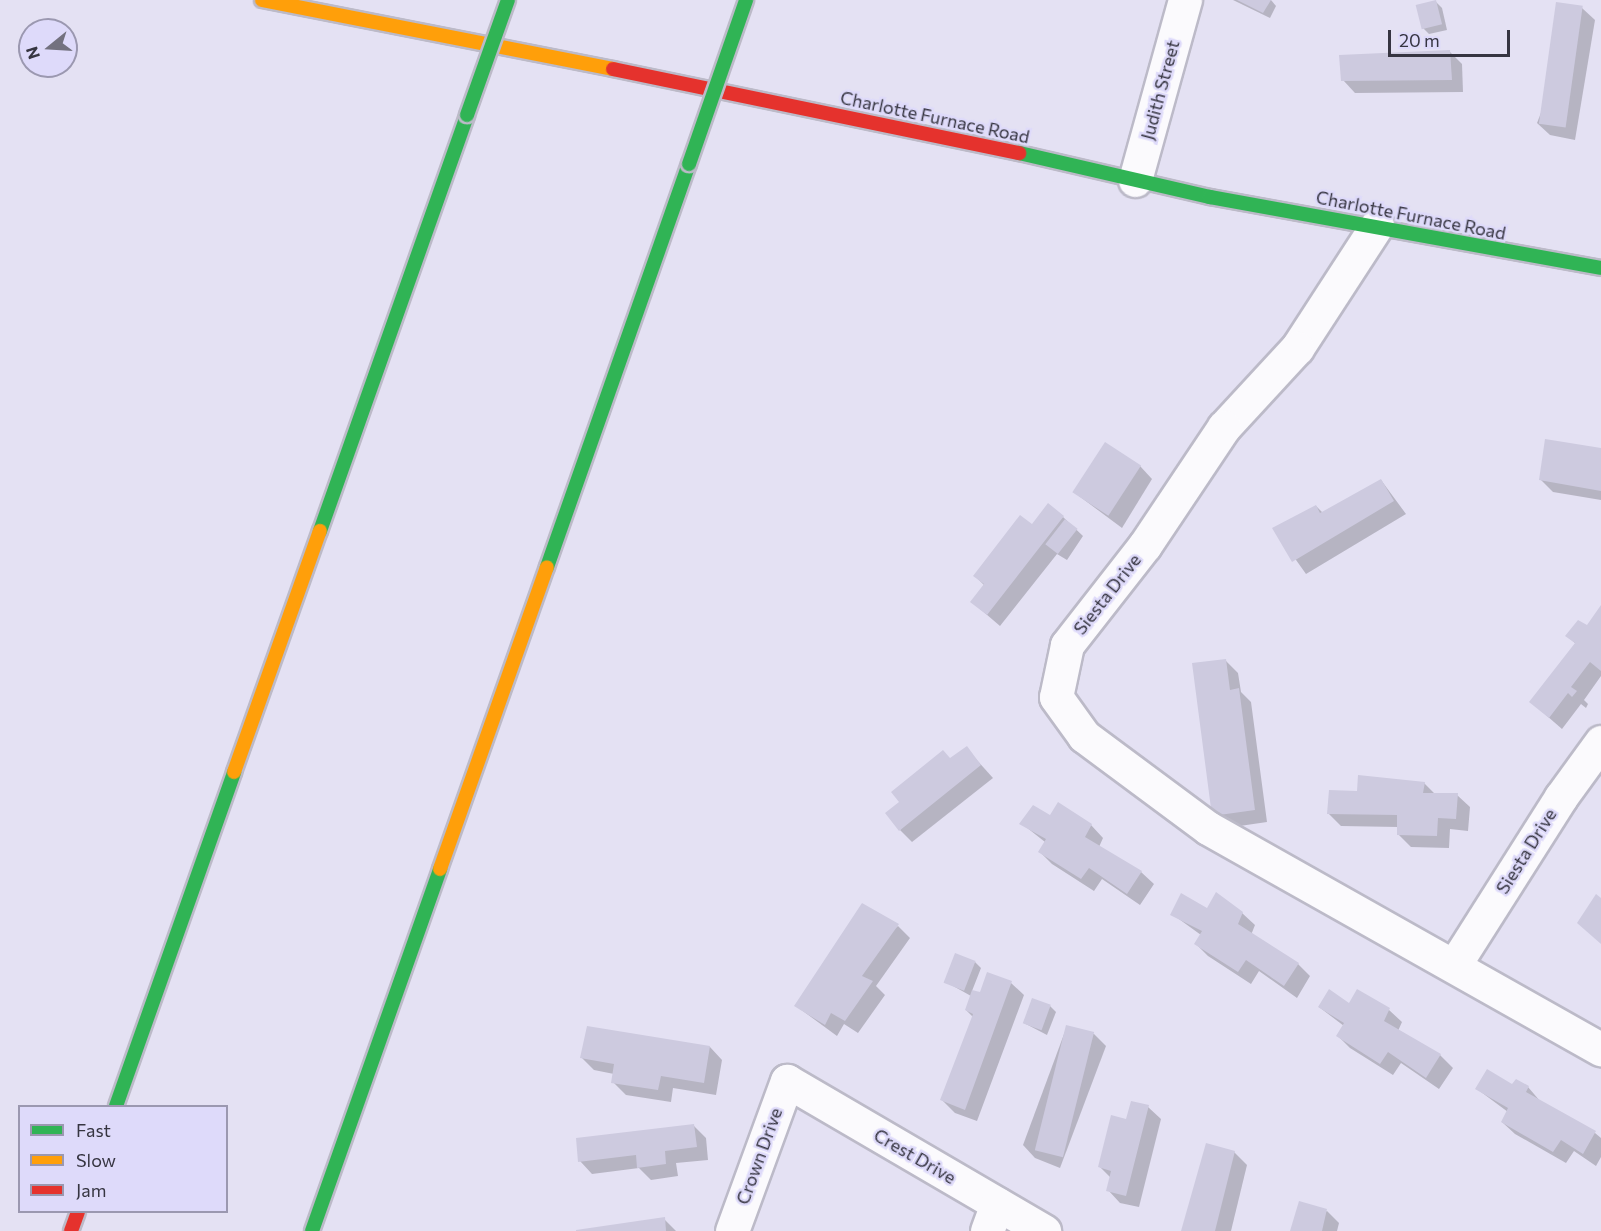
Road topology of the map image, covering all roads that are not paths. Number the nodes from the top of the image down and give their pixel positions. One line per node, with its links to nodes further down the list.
1 (508, 0): 12 (main road, bridge)
2 (746, 0): 16 (main road, bridge)
3 (1185, 0): 5 (street, Judith Street)
4 (279, 1): 5 (main road, Charlotte Furnace Road)
5 (1135, 180): 6 (main road, Charlotte Furnace Road)
6 (1377, 225): 7 (main road, Charlotte Furnace Road); 9 (street, Siesta Drive)
7 (1601, 268)
8 (1601, 742): 9 (street, Siesta Drive)
9 (1455, 963): 10 (street, Siesta Drive)
10 (1601, 1049)
11 (787, 1080): 14 (street, Crest Drive); 17 (street, Crown Drive)
12 (117, 1105)
13 (78, 1213): 15 (main road)
14 (992, 1217): 18 (street, Crest Drive)
15 (71, 1231)
16 (312, 1231)
17 (732, 1231)
18 (1044, 1231)

